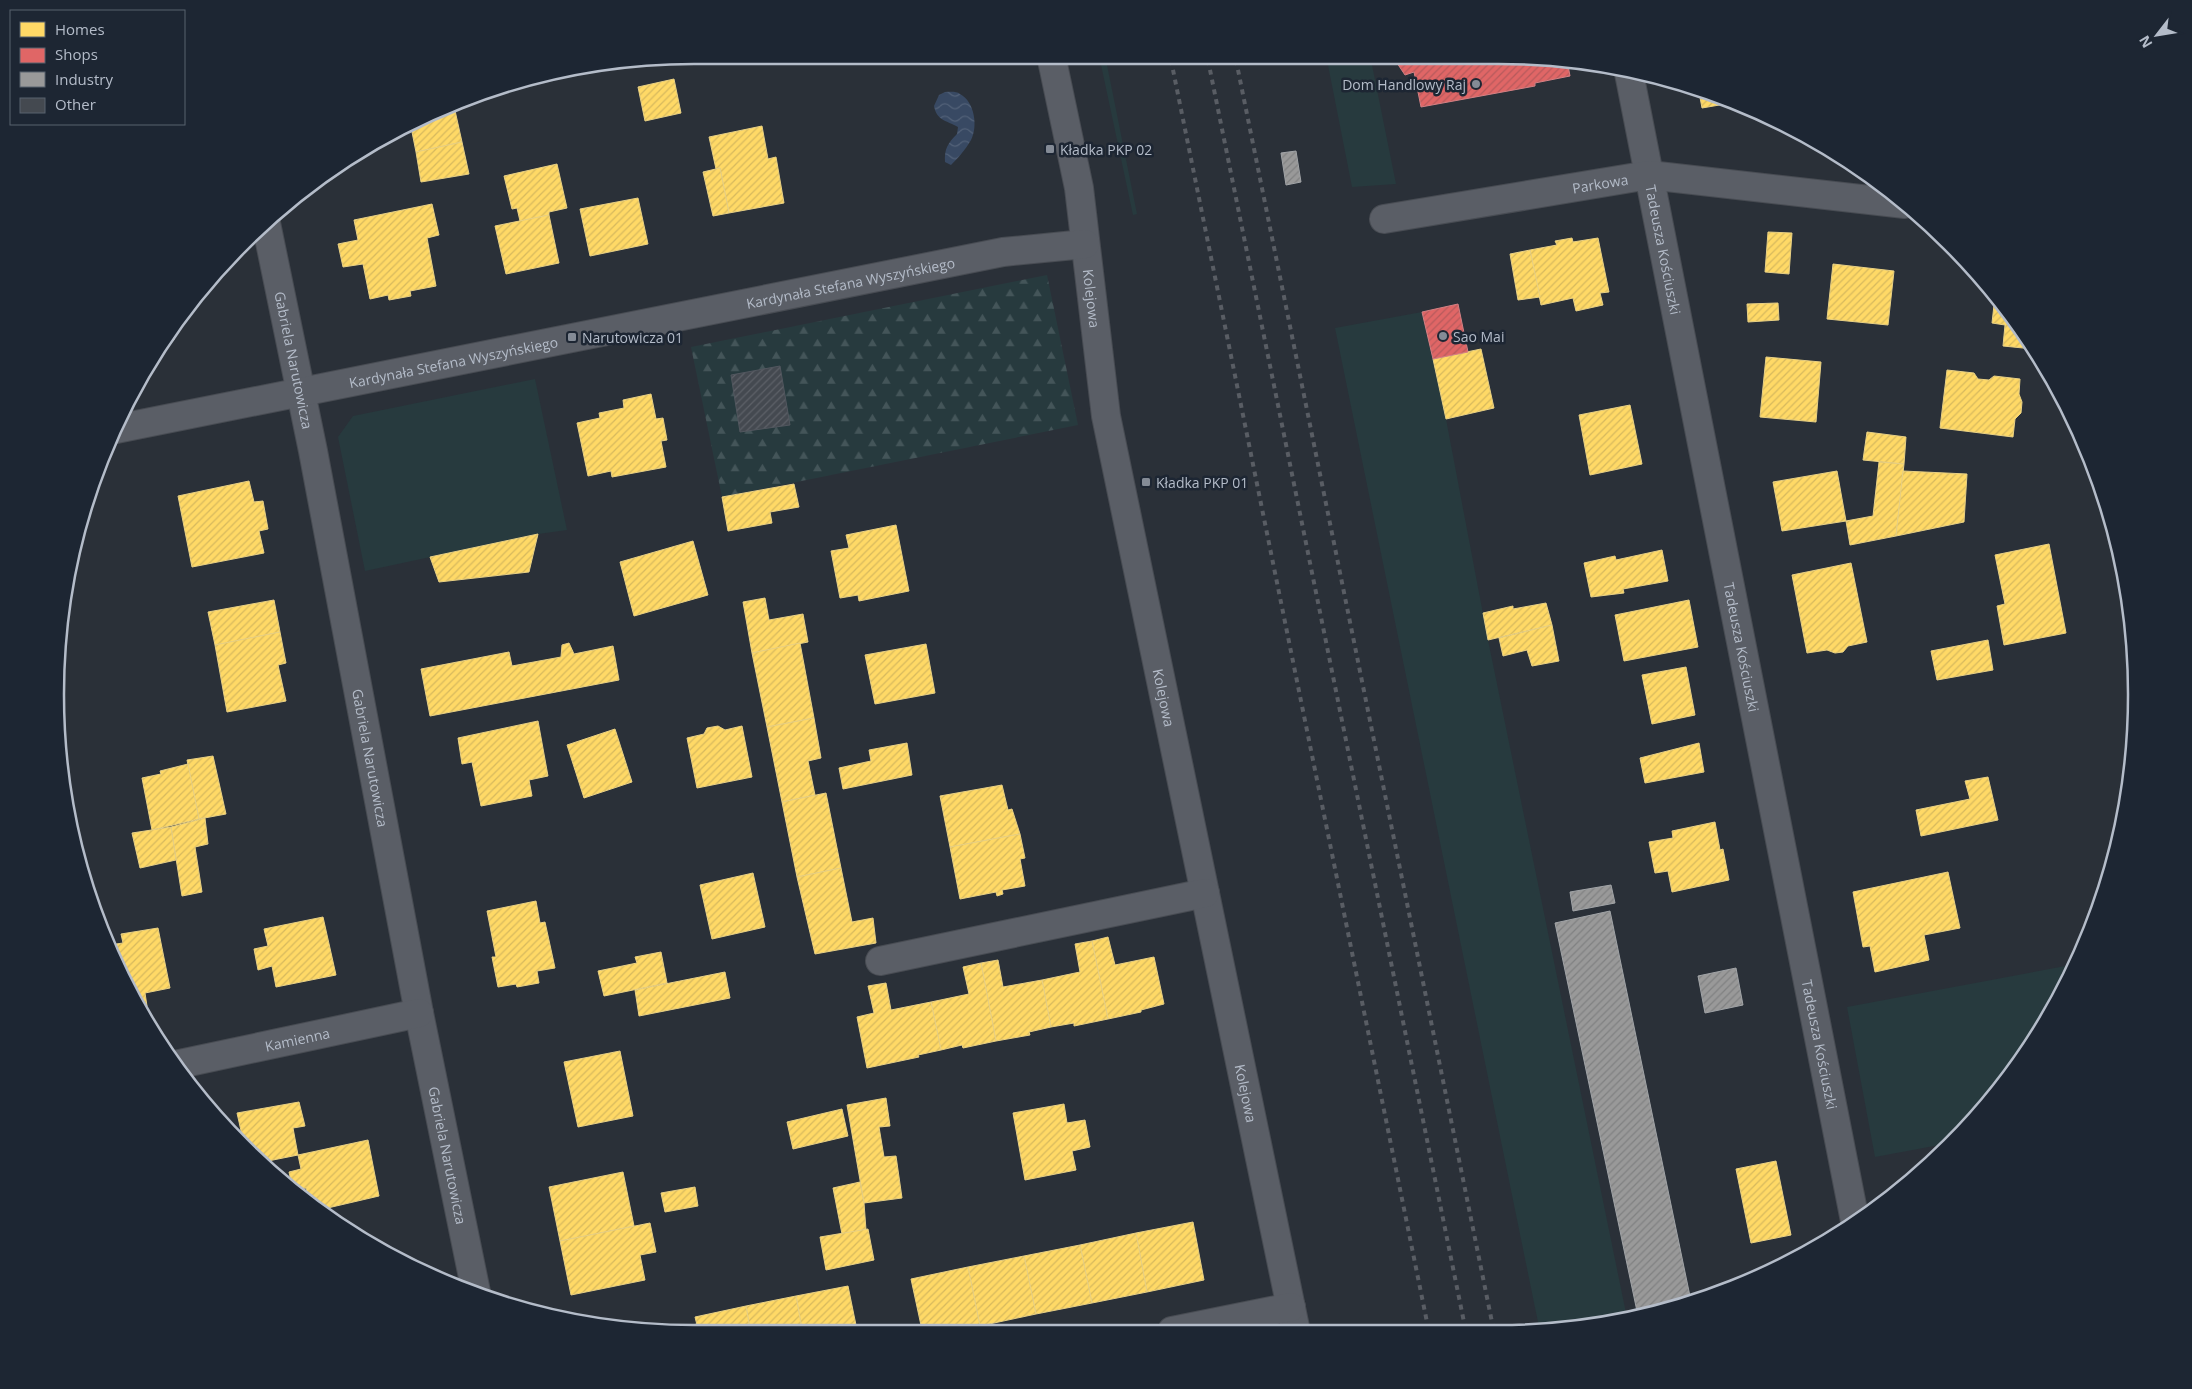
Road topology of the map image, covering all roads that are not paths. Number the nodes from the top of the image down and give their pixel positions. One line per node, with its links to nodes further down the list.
1 (1053, 64): 7 (street, Kolejowa)
2 (1630, 78): 3 (street, Tadeusza Kościuszki)
3 (1649, 175): 4 (street, Parkowa); 5 (street, Parkowa); 14 (street, Tadeusza Kościuszki)
4 (1891, 202)
5 (1384, 219)
6 (268, 230): 8 (street, Gabriela Narutowicza)
7 (1086, 244): 8 (street, Kardynała Stefana Wyszyńskiego); 10 (street, Kolejowa)
8 (301, 391): 9 (street, Kardynała Stefana Wyszyńskiego); 12 (street, Gabriela Narutowicza)
9 (124, 426)
10 (1205, 893): 11 (street); 16 (street, Kolejowa)
11 (880, 961)
12 (419, 1013): 13 (street, Kamienna); 15 (street, Gabriela Narutowicza)
13 (183, 1063)
14 (1854, 1215)
15 (475, 1285)
16 (1294, 1319): 17 (street)
17 (1233, 1325)

